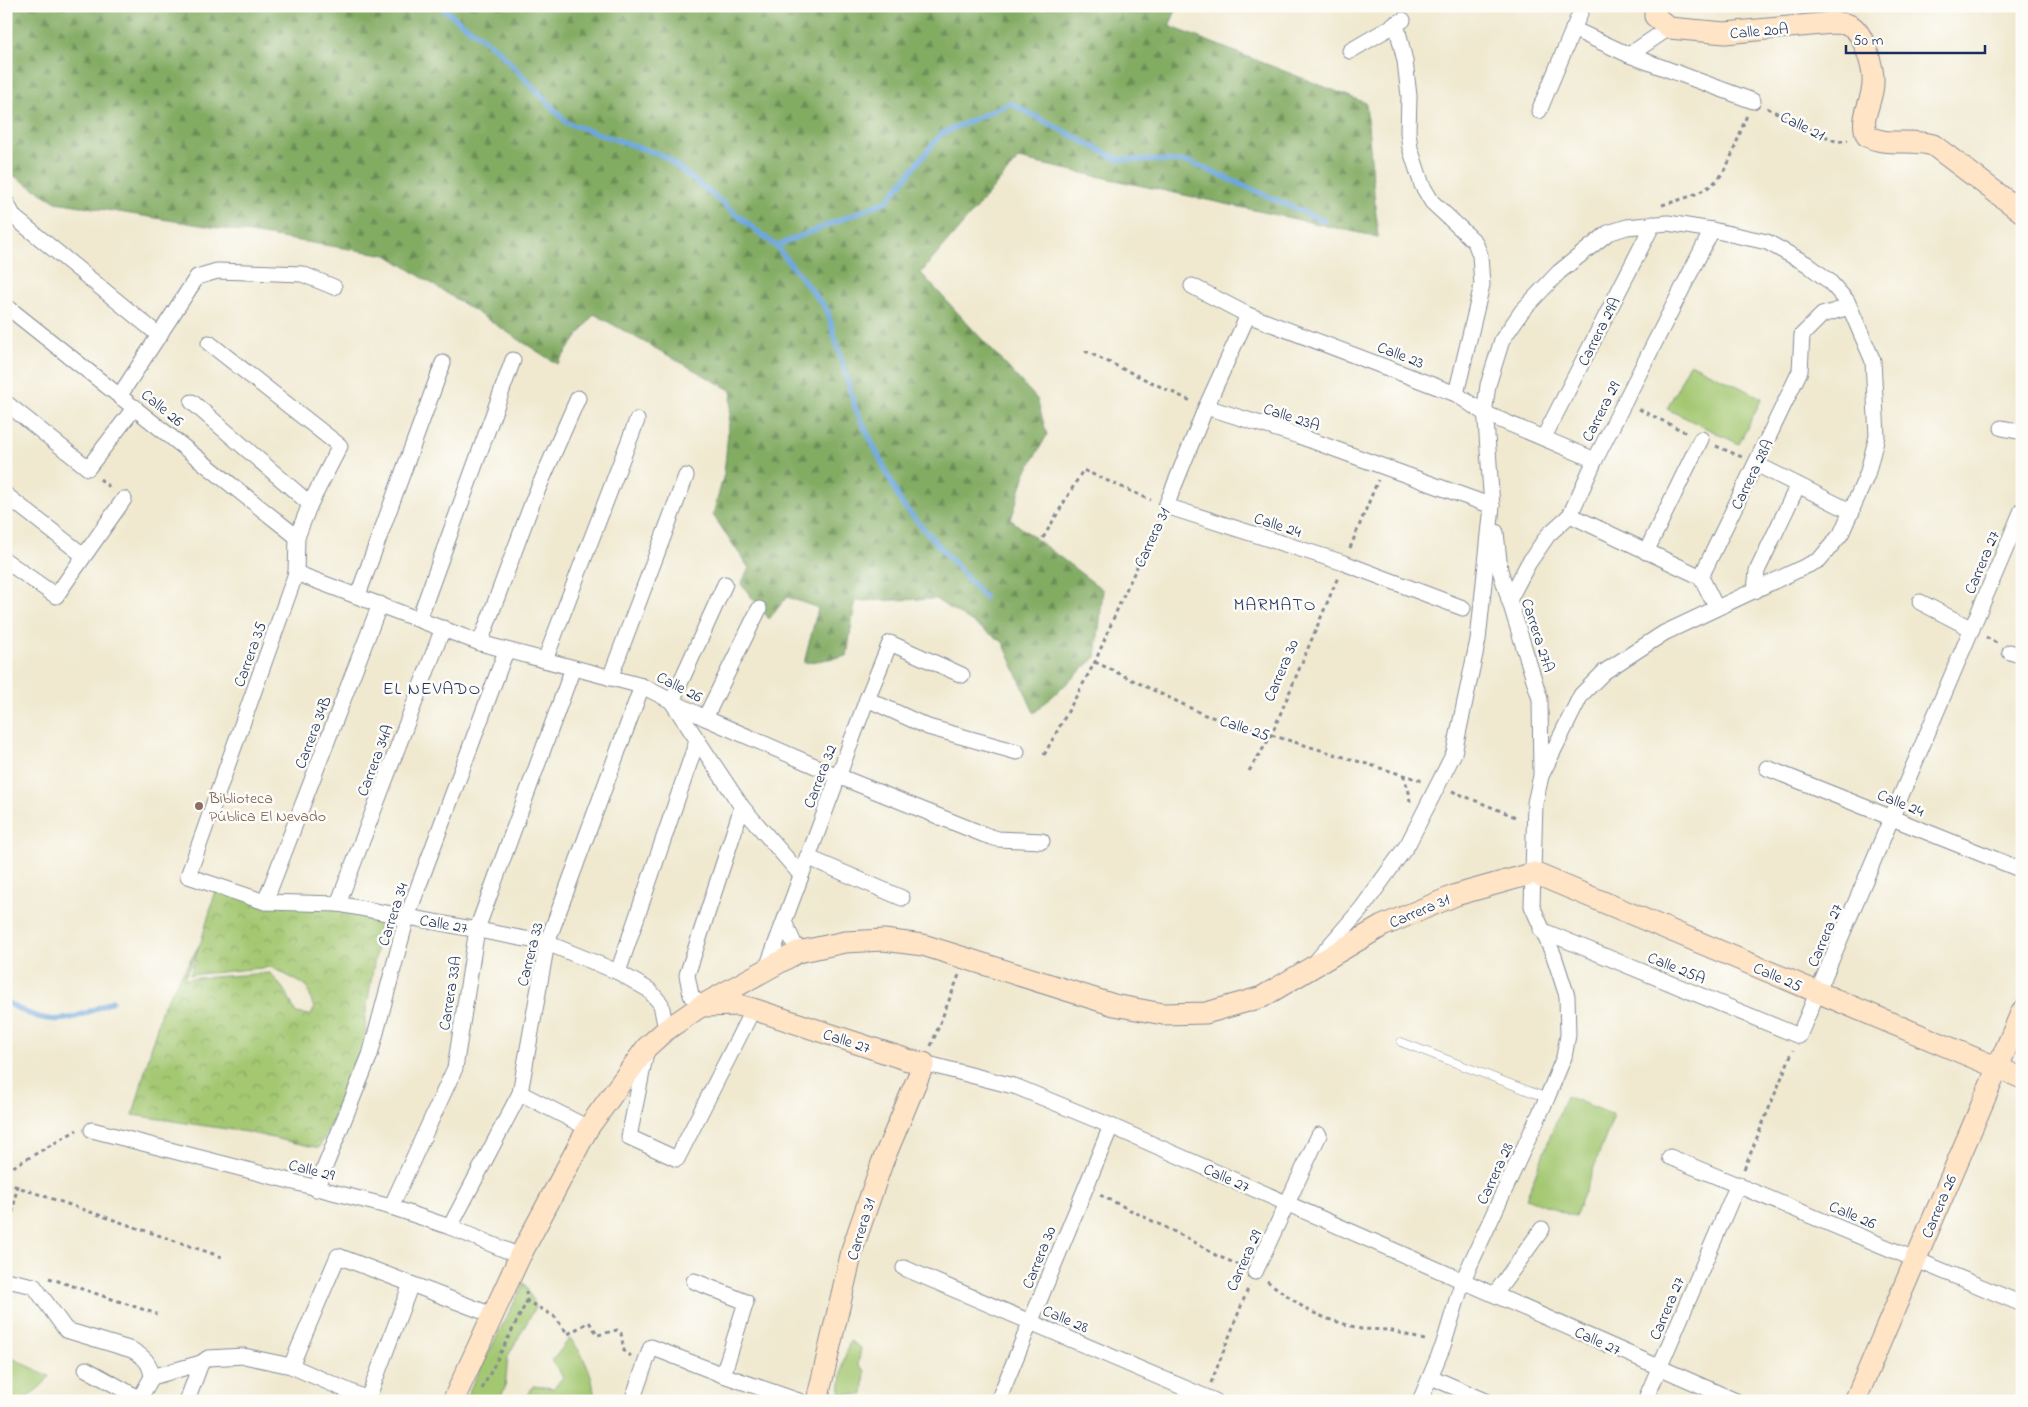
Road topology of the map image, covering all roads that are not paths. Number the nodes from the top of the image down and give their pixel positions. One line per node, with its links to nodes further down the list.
1 (1583, 6): 5 (street)
2 (1655, 6): 4 (main road)
3 (1399, 16): 6 (street); 8 (street); 25 (street)
4 (1669, 28): 7 (street); 12 (main road, Calle 20A)
5 (1573, 29): 7 (street); 10 (street)
6 (1350, 51)
7 (1628, 55): 9 (street)
8 (1415, 59)
9 (1752, 101)
10 (1539, 111)
11 (6, 202): 13 (street)
12 (2022, 212)
13 (10, 223): 21 (street)
14 (1653, 224): 15 (street); 32 (street); 36 (street, Carrera 29A)
15 (1712, 230): 19 (street); 38 (street, Carrera 29)
16 (1192, 286): 20 (street, Calle 23)
17 (334, 287): 21 (street)
18 (6, 306): 26 (street, Calle 26)
19 (1849, 307): 39 (street, Carrera 28A); 48 (street)
20 (1248, 315): 25 (street, Calle 23); 31 (street, Carrera 31)
21 (160, 336): 26 (street)
22 (209, 343): 44 (street, Carrera 35)
23 (512, 360): 65 (street)
24 (443, 363): 58 (street)
25 (1456, 394): 32 (street, Calle 23)
26 (120, 395): 30 (street, Calle 26)
27 (578, 398): 68 (street)
28 (192, 402): 44 (street)
29 (6, 403): 30 (street)
30 (135, 407): 50 (street, Calle 26)
31 (1206, 407): 45 (street, Carrera 31); 46 (street, Calle 23A)
32 (1484, 413): 36 (street, Calle 23); 46 (street)
33 (637, 420): 70 (street)
34 (2002, 428): 35 (street)
35 (2022, 432)
36 (1544, 437): 38 (street, Calle 23)
37 (1701, 439): 51 (street)
38 (1595, 460): 49 (street, Carrera 29)
39 (1756, 464): 41 (street); 55 (street, Carrera 28A)
40 (686, 476): 73 (street)
41 (1798, 484): 48 (street); 57 (street)
42 (6, 495): 52 (street)
43 (124, 499): 52 (street)
44 (310, 504): 50 (street, Carrera 35)
45 (1166, 506): 62 (street, Calle 24)
46 (1492, 506): 59 (street, Carrera 27A); 100 (street)
47 (2022, 510): 67 (street, Carrera 27)
48 (1852, 512): 57 (street)
49 (1570, 515): 51 (street); 59 (street, Carrera 29)
50 (297, 536): 54 (street, Carrera 35)
51 (1646, 552): 55 (street)
52 (83, 555): 53 (street)
53 (6, 561)
54 (296, 572): 58 (street, Calle 26); 90 (street, Carrera 35)
55 (1701, 577): 63 (street)
56 (724, 584): 76 (street)
57 (1755, 590): 63 (street)
58 (358, 595): 61 (street, Calle 26)
59 (1509, 600): 82 (street, Carrera 27A)
60 (1920, 602): 67 (street)
61 (380, 604): 65 (street, Calle 26); 92 (street, Carrera 34B)
62 (1463, 608)
63 (1716, 608): 82 (street)
64 (759, 609): 77 (street)
65 (418, 619): 66 (street, Calle 26)
66 (443, 628): 68 (street, Calle 26); 93 (street, Carrera 34A)
67 (1972, 629): 84 (street, Carrera 27)
68 (480, 643): 69 (street, Calle 26)
69 (506, 651): 70 (street, Calle 26); 94 (street, Carrera 34)
70 (545, 660): 71 (street, Calle 26)
71 (573, 668): 73 (street, Calle 26); 96 (street, Carrera 33A)
72 (962, 676): 75 (street, Carrera 32)
73 (610, 678): 74 (street, Calle 26)
74 (642, 686): 76 (street, Calle 26); 98 (street, Carrera 33)
75 (867, 699): 79 (street); 81 (street, Carrera 32)
76 (672, 702): 77 (street, Calle 26); 78 (street)
77 (705, 718): 81 (street, Calle 26)
78 (697, 741): 83 (street); 102 (street)
79 (1017, 752)
80 (1767, 768): 84 (street, Calle 24)
81 (838, 776): 85 (street, Calle 26); 86 (street, Carrera 32)
82 (1541, 776): 88 (street, Carrera 28)
83 (742, 807): 89 (street); 104 (street)
84 (1892, 818): 87 (street, Calle 24); 103 (street, Carrera 27)
85 (1042, 841)
86 (807, 857): 89 (street, Carrera 32); 91 (street)
87 (2022, 870)
88 (1534, 873): 97 (street, Carrera 28); 100 (main road, Carrera 31); 103 (main road, Calle 25)
89 (801, 875): 95 (street, Carrera 32)
90 (188, 876): 92 (street, Calle 27)
91 (902, 898)
92 (265, 902): 93 (street, Calle 27)
93 (338, 904): 94 (street, Calle 27)
94 (407, 916): 96 (street, Calle 27); 122 (street, Carrera 34)
95 (785, 924): 99 (street); 101 (street, Carrera 32)
96 (477, 929): 98 (street, Calle 27); 124 (street, Carrera 33A)
97 (1541, 930): 108 (street, Calle 25A); 115 (street, Carrera 28)
98 (547, 944): 102 (street, Calle 27); 114 (street, Carrera 33)
99 (798, 952): 100 (main road, Carrera 31); 101 (main road, Carrera 31)
100 (1312, 966)
101 (766, 970): 104 (main road, Carrera 31)
102 (618, 972): 107 (street, Calle 27)
103 (1818, 994): 108 (street, Carrera 27); 112 (main road, Calle 25)
104 (701, 1006): 105 (main road, Calle 27); 107 (main road, Carrera 31)
105 (754, 1009): 110 (street); 111 (main road, Calle 27)
106 (2022, 1011): 112 (main road, Carrera 26)
107 (666, 1030): 110 (main road, Carrera 31)
108 (1799, 1036)
109 (1400, 1042): 115 (lane)
110 (647, 1047): 117 (main road, Carrera 31)
111 (924, 1063): 116 (street, Calle 27); 153 (main road, Carrera 31)
112 (1997, 1068): 113 (main road, Calle 25); 128 (main road, Carrera 26)
113 (2022, 1078)
114 (520, 1093): 117 (street); 125 (street, Carrera 33)
115 (1547, 1098): 133 (street, Carrera 28)
116 (1111, 1126): 123 (street, Calle 27); 138 (street, Carrera 30)
117 (588, 1128): 127 (main road, Carrera 31)
118 (92, 1130): 122 (street, Calle 29)
119 (1319, 1135): 123 (street, Carrera 29)
120 (1670, 1157): 121 (street, Calle 26)
121 (1738, 1184): 128 (street, Calle 26); 141 (street, Carrera 27)
122 (316, 1188): 124 (street, Calle 29)
123 (1288, 1204): 130 (street, Carrera 29); 133 (street, Calle 27)
124 (391, 1206): 125 (street, Calle 29)
125 (450, 1228): 127 (street, Calle 29)
126 (1542, 1229): 135 (street)
127 (520, 1256): 137 (main road, Carrera 31)
128 (1916, 1259): 136 (street, Calle 26); 159 (main road, Carrera 26)
129 (904, 1268): 138 (street, Calle 28)
130 (1255, 1272)
131 (6, 1280): 144 (street)
132 (694, 1280): 143 (street)
133 (1463, 1280): 135 (street, Calle 27); 145 (street, Carrera 28)
134 (411, 1284): 137 (street); 140 (street); 148 (street)
135 (1495, 1294): 141 (street, Calle 27)
136 (2022, 1304)
137 (492, 1315): 150 (main road, Carrera 31)
138 (1030, 1322): 146 (street, Calle 28); 154 (street, Carrera 30)
139 (201, 1363): 140 (street); 144 (street); 149 (street)
140 (291, 1366): 148 (street)
141 (1660, 1367): 157 (street, Carrera 27); 158 (street, Calle 27)
142 (86, 1369): 147 (street)
143 (723, 1375): 151 (street); 152 (street)
144 (152, 1377): 147 (street)
145 (1431, 1377): 155 (street, Carrera 28); 156 (street)
146 (1208, 1399)
147 (142, 1400)
148 (367, 1400)
149 (187, 1401)
150 (453, 1401)
151 (632, 1401)
152 (799, 1401)
153 (817, 1401)
154 (998, 1401)
155 (1420, 1401)
156 (1486, 1401)
157 (1645, 1401)
158 (1736, 1401)
159 (1855, 1401)

